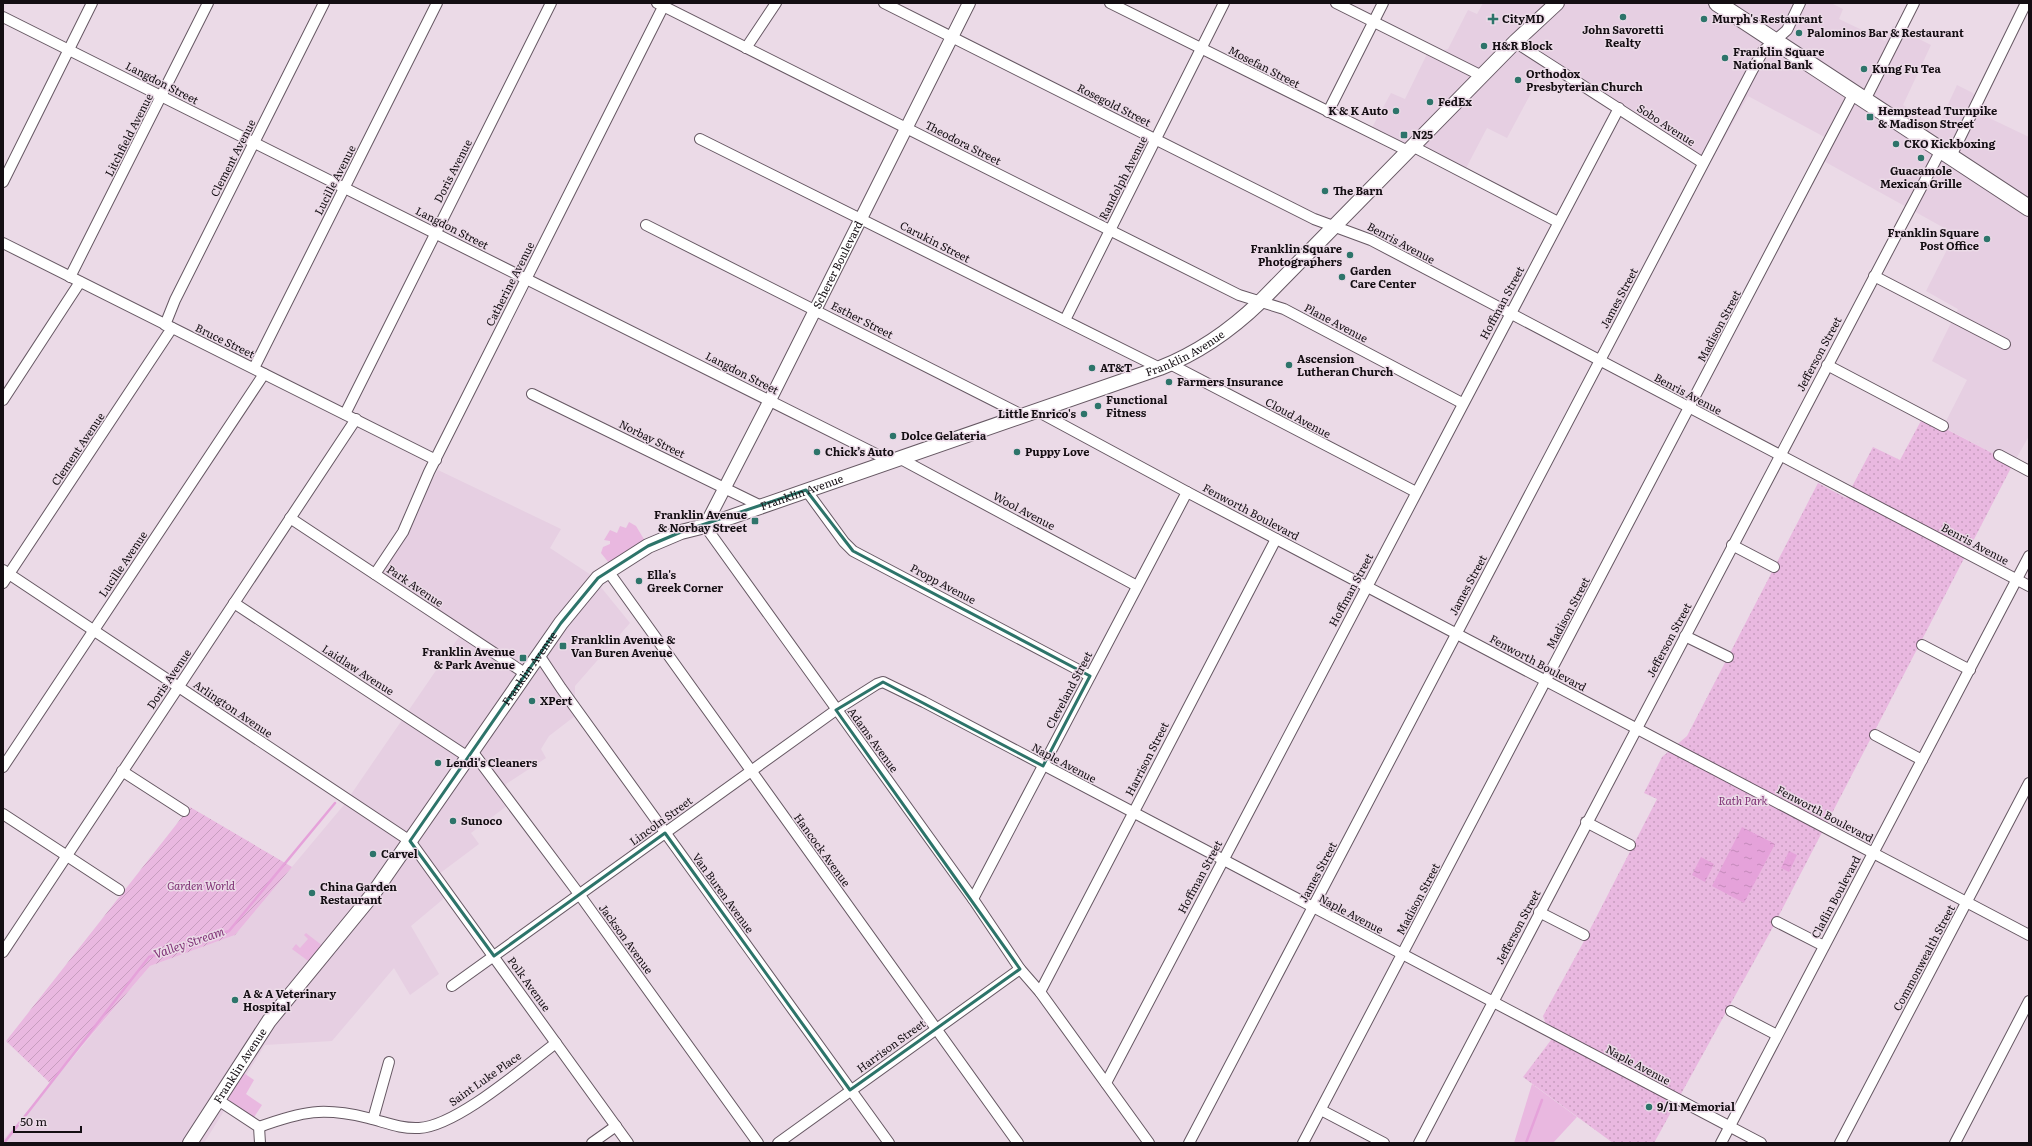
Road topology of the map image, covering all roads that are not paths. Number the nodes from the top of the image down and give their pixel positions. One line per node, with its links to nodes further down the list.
1 (92, 3): 26 (street)
2 (208, 3): 28 (street, Litchfield Avenue)
3 (324, 3): 35 (street, Clement Avenue)
4 (438, 3): 40 (street, Lucille Avenue)
5 (551, 3): 47 (street, Doris Avenue)
6 (776, 3): 24 (street)
7 (884, 3): 21 (street, Rosegold Street)
8 (969, 3): 21 (street, Scherer Boulevard)
9 (1110, 3): 25 (street, Mosefan Street)
10 (1224, 3): 25 (street, Randolph Avenue)
11 (1336, 3): 20 (street)
12 (1383, 3): 20 (street)
13 (1557, 3): 23 (main road, Franklin Avenue)
14 (1717, 3): 22 (main road)
15 (1800, 3): 22 (street, James Street)
16 (1914, 3): 29 (street, Madison Street)
17 (2026, 3): 37 (street, Jefferson Street)
18 (661, 4): 24 (street, Theodora Street); 51 (street, Catherine Avenue)
19 (3, 17): 26 (street, Langdon Street)
20 (1374, 22): 27 (street); 31 (street)
21 (952, 37): 32 (street, Scherer Boulevard); 34 (street, Rosegold Street)
22 (1774, 41): 29 (main road); 38 (street, James Street)
23 (1516, 42): 27 (main road, Franklin Avenue); 30 (street, Sobo Avenue)
24 (746, 48): 32 (street, Theodora Street)
25 (1201, 48): 31 (street, Mosefan Street); 34 (street, Randolph Avenue)
26 (69, 49): 28 (street, Langdon Street); 39 (street)
27 (1482, 76): 36 (main road, Franklin Avenue)
28 (162, 96): 35 (street, Langdon Street); 50 (street, Litchfield Avenue)
29 (1860, 97): 37 (main road); 68 (street, Madison Street)
30 (1619, 108): 38 (street, Sobo Avenue); 43 (street, Hoffman Street)
31 (1328, 112): 36 (street, Mosefan Street)
32 (906, 128): 42 (street, Scherer Boulevard); 46 (street, Theodora Street)
33 (700, 139): 42 (street, Carukin Street)
34 (1156, 139): 45 (street, Rosegold Street); 46 (street, Randolph Avenue)
35 (254, 142): 40 (street, Langdon Street); 57 (street, Clement Avenue)
36 (1410, 149): 43 (street, Mosefan Street); 45 (main road, Franklin Avenue)
37 (1946, 153): 41 (main road); 49 (street, Jefferson Street)
38 (1703, 163): 59 (street, James Street)
39 (3, 182)
40 (345, 188): 47 (street, Langdon Street); 62 (street, Lucille Avenue)
41 (2029, 208)
42 (861, 219): 54 (street, Scherer Boulevard); 56 (street, Carukin Street)
43 (1558, 222): 55 (street, Hoffman Street)
44 (646, 225): 54 (street, Esther Street)
45 (1335, 226): 53 (main road, Franklin Avenue); 55 (street, Benris Avenue)
46 (1110, 230): 53 (street, Theodora Street); 56 (street, Randolph Avenue)
47 (436, 233): 51 (street, Langdon Street); 70 (street, Doris Avenue)
48 (3, 243): 50 (street, Bruce Street)
49 (1874, 276): 58 (street); 60 (street, Jefferson Street)
50 (70, 277): 52 (street, Bruce Street)
51 (527, 278): 66 (street, Langdon Street); 76 (street, Catherine Avenue)
52 (80, 282): 57 (street, Bruce Street); 65 (street)
53 (1260, 302): 61 (main road, Franklin Avenue); 67 (street, Plane Avenue)
54 (816, 309): 66 (street, Scherer Boulevard); 69 (street, Esther Street)
55 (1510, 313): 59 (street, Benris Avenue); 67 (street, Hoffman Street)
56 (1065, 320): 61 (street, Carukin Street)
57 (169, 326): 62 (street, Bruce Street); 90 (street, Clement Avenue)
58 (2005, 344)
59 (1600, 361): 68 (street, Benris Avenue); 99 (street, James Street)
60 (1827, 365): 72 (street); 73 (street, Jefferson Street)
61 (1165, 366): 69 (main road, Franklin Avenue); 81 (street, Cloud Avenue)
62 (254, 368): 63 (street, Bruce Street)
63 (264, 374): 70 (street, Bruce Street); 98 (street, Lucille Avenue)
64 (532, 394): 78 (street, Norbay Street)
65 (3, 400)
66 (770, 400): 75 (street, Langdon Street); 78 (street, Scherer Boulevard)
67 (1462, 403): 81 (street, Hoffman Street)
68 (1690, 408): 73 (street, Benris Avenue); 107 (street, Madison Street)
69 (1031, 413): 75 (main road, Franklin Avenue); 80 (street, Fenworth Boulevard)
70 (345, 414): 71 (street, Bruce Street)
71 (356, 419): 76 (street, Bruce Street); 83 (street, Doris Avenue)
72 (1944, 426)
73 (1780, 455): 86 (street, Jefferson Street); 92 (street, Benris Avenue)
74 (1999, 455): 77 (street)
75 (895, 459): 79 (main road, Franklin Avenue); 94 (street, Wool Avenue)
76 (436, 460): 91 (street, Catherine Avenue)
77 (2029, 471)
78 (725, 488): 82 (street, Norbay Street); 84 (street, Scherer Boulevard)
79 (806, 490): 82 (main road, Franklin Avenue); 106 (street, Propp Avenue)
80 (1187, 492): 85 (street, Fenworth Boulevard); 94 (street, Cleveland Street)
81 (1416, 492): 95 (street, Hoffman Street)
82 (761, 506): 84 (main road, Franklin Avenue)
83 (290, 518): 91 (street, Park Avenue); 97 (street, Doris Avenue)
84 (705, 526): 89 (main road, Franklin Avenue); 110 (street, Adams Avenue)
85 (1276, 539): 95 (street, Fenworth Boulevard); 121 (street, Harrison Street)
86 (1732, 545): 88 (street); 100 (street, Jefferson Street)
87 (2029, 556): 92 (street, Claflin Boulevard)
88 (1774, 568)
89 (608, 570): 102 (main road, Franklin Avenue); 118 (street, Hancock Avenue)
90 (6, 572): 93 (street, Clement Avenue); 98 (street, Arlington Avenue)
91 (375, 574): 105 (street, Park Avenue)
92 (2017, 580): 96 (street, Benris Avenue); 104 (street, Claflin Boulevard)
93 (3, 583)
94 (1137, 586): 106 (street, Cleveland Street)
95 (1366, 586): 99 (street, Fenworth Boulevard); 129 (street, Hoffman Street)
96 (2029, 586)
97 (234, 602): 109 (street, Doris Avenue); 113 (street, Laidlaw Avenue)
98 (94, 631): 109 (street, Arlington Avenue); 116 (street, Lucille Avenue)
99 (1456, 634): 107 (street, Fenworth Boulevard); 134 (street, James Street)
100 (1685, 636): 103 (street); 111 (street, Jefferson Street)
101 (1922, 645): 104 (street)
102 (540, 655): 105 (main road, Franklin Avenue); 124 (street, Van Buren Avenue)
103 (1728, 657)
104 (1970, 670): 114 (street, Claflin Boulevard)
105 (526, 674): 113 (main road, Franklin Avenue)
106 (1090, 676): 115 (street, Cleveland Street)
107 (1546, 681): 111 (street, Fenworth Boulevard); 141 (street, Madison Street)
108 (887, 685): 110 (street, Lincoln Street); 115 (street, Naple Avenue)
109 (178, 687): 117 (street, Doris Avenue); 125 (street, Arlington Avenue)
110 (836, 710): 118 (street, Lincoln Street); 132 (street, Adams Avenue)
111 (1636, 728): 123 (street, Jefferson Street); 127 (street, Fenworth Boulevard)
112 (1875, 735): 114 (street)
113 (470, 754): 125 (main road, Franklin Avenue); 131 (street, Jackson Avenue)
114 (1922, 760): 127 (street, Claflin Boulevard)
115 (1043, 766): 121 (street, Naple Avenue); 132 (street, Cleveland Street)
116 (3, 767)
117 (122, 771): 120 (street); 128 (street, Doris Avenue)
118 (751, 771): 124 (street, Lincoln Street); 149 (street, Hancock Avenue)
119 (2029, 783): 133 (street, Commonwealth Street)
120 (184, 811)
121 (1133, 813): 129 (street, Naple Avenue); 145 (street, Harrison Street)
122 (3, 814): 128 (street)
123 (1586, 822): 126 (street); 135 (street, Jefferson Street)
124 (665, 833): 131 (street, Lincoln Street); 154 (street, Van Buren Avenue)
125 (410, 840): 142 (street, Polk Avenue); 155 (main road, Franklin Avenue)
126 (1630, 845)
127 (1873, 853): 133 (street, Fenworth Boulevard); 139 (street, Claflin Boulevard)
128 (65, 856): 130 (street); 140 (street, Doris Avenue)
129 (1222, 860): 134 (street, Naple Avenue); 153 (street, Hoffman Street)
130 (119, 890)
131 (579, 894): 142 (street, Lincoln Street); 165 (street, Jackson Avenue)
132 (973, 899): 143 (street, Adams Avenue)
133 (1966, 902): 138 (street, Fenworth Boulevard); 176 (street, Commonwealth Street)
134 (1313, 907): 141 (street, Naple Avenue); 170 (street, James Street)
135 (1539, 912): 137 (street); 147 (street, Jefferson Street)
136 (1777, 922): 139 (street)
137 (1584, 935)
138 (2029, 935)
139 (1824, 946): 150 (street, Claflin Boulevard)
140 (3, 952)
141 (1402, 954): 147 (street, Naple Avenue); 156 (street, Madison Street)
142 (494, 956): 144 (street, Lincoln Street); 151 (street, Polk Avenue)
143 (1020, 970): 145 (street, Adams Avenue); 149 (street, Harrison Street)
144 (452, 986)
145 (1040, 992): 153 (street)
146 (2029, 1001): 177 (street)
147 (1492, 1002): 159 (street, Naple Avenue); 173 (street, Jefferson Street)
148 (1730, 1011): 150 (street)
149 (936, 1028): 154 (street, Harrison Street); 168 (street, Hancock Avenue)
150 (1777, 1035): 159 (street, Claflin Boulevard)
151 (556, 1043): 157 (street, Saint Luke Place); 158 (street, Polk Avenue)
152 (389, 1062): 157 (street)
153 (1106, 1083): 169 (street)
154 (850, 1090): 166 (street, Harrison Street); 167 (street, Van Buren Avenue)
155 (218, 1100): 160 (street); 161 (main road, Franklin Avenue)
156 (1321, 1110): 171 (street, Madison Street); 172 (street)
157 (373, 1119): 160 (street, Saint Luke Place)
158 (616, 1126): 163 (street); 164 (street, Polk Avenue)
159 (1730, 1126): 174 (street, Claflin Boulevard); 175 (street, Naple Avenue)
160 (260, 1127): 162 (street)
161 (190, 1143)
162 (260, 1143)
163 (592, 1143)
164 (628, 1143)
165 (758, 1143)
166 (778, 1143)
167 (889, 1143)
168 (1018, 1143)
169 (1149, 1143)
170 (1189, 1143)
171 (1303, 1143)
172 (1384, 1143)
173 (1419, 1143)
174 (1721, 1143)
175 (1761, 1143)
176 (1840, 1143)
177 (1955, 1143)

